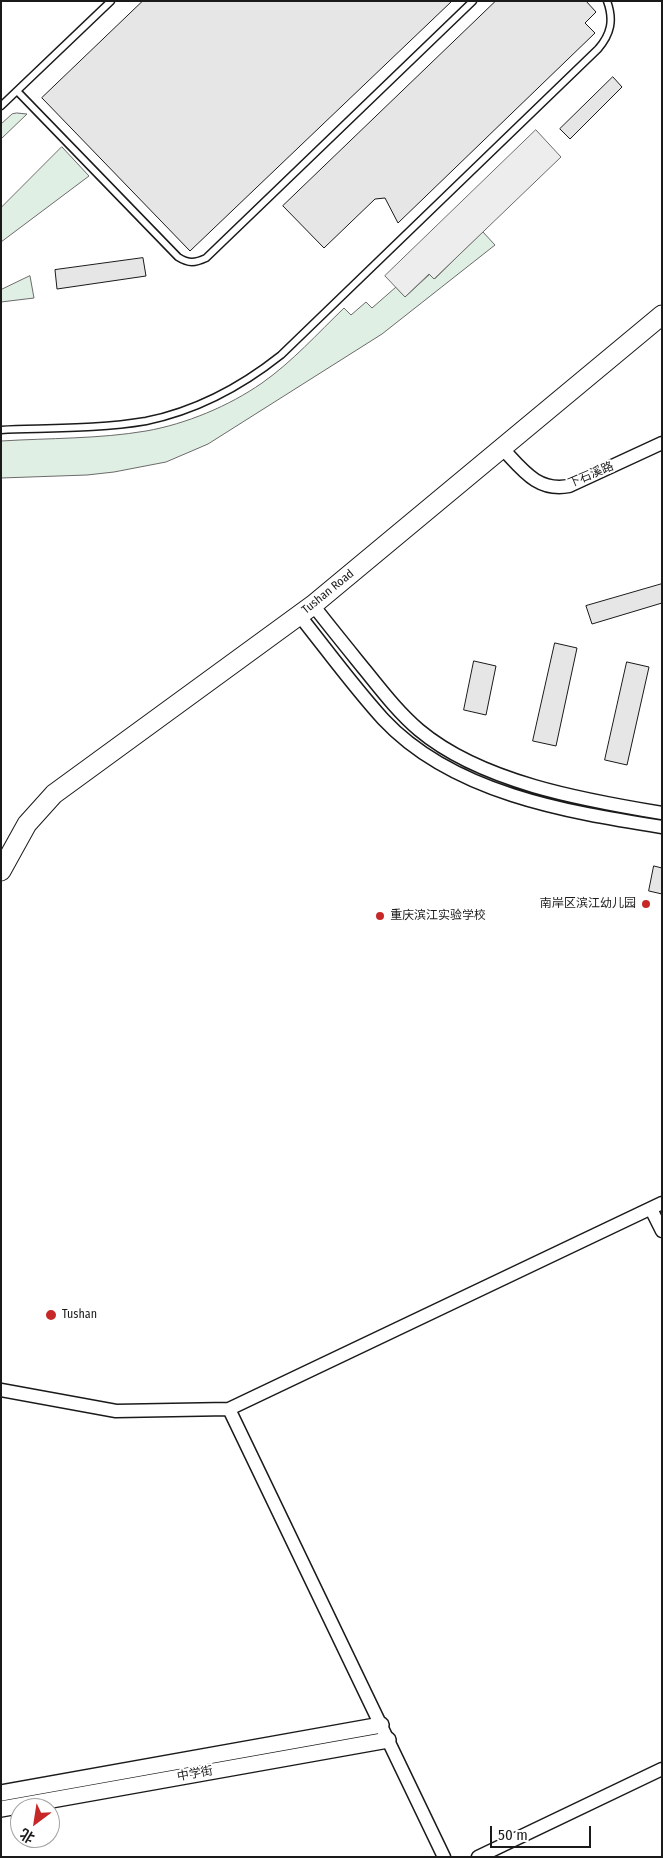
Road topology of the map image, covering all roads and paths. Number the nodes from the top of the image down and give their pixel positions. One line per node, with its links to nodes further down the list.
1 (111, 1): 4 (lane)
2 (473, 1): 4 (lane)
3 (607, 1): 7 (lane)
4 (17, 91): 5 (lane)
5 (1, 106)
6 (662, 315): 9 (main road, Tushan Road)
7 (1, 430)
8 (662, 443): 9 (street, 下石溪路)
9 (502, 448): 10 (main road, Tushan Road)
10 (306, 610): 11 (street); 12 (street); 13 (main road, Tushan Road)
11 (662, 813)
12 (662, 827)
13 (1, 871)
14 (656, 1206): 15 (street); 17 (street)
15 (662, 1231)
16 (1, 1390): 17 (street)
17 (229, 1409): 18 (street)
18 (381, 1725): 19 (street); 21 (street, 中学街)
19 (388, 1740): 22 (street, 中学街); 23 (street)
20 (662, 1769): 24 (street)
21 (1, 1793)
22 (1, 1809)
23 (444, 1857)
24 (478, 1857)

